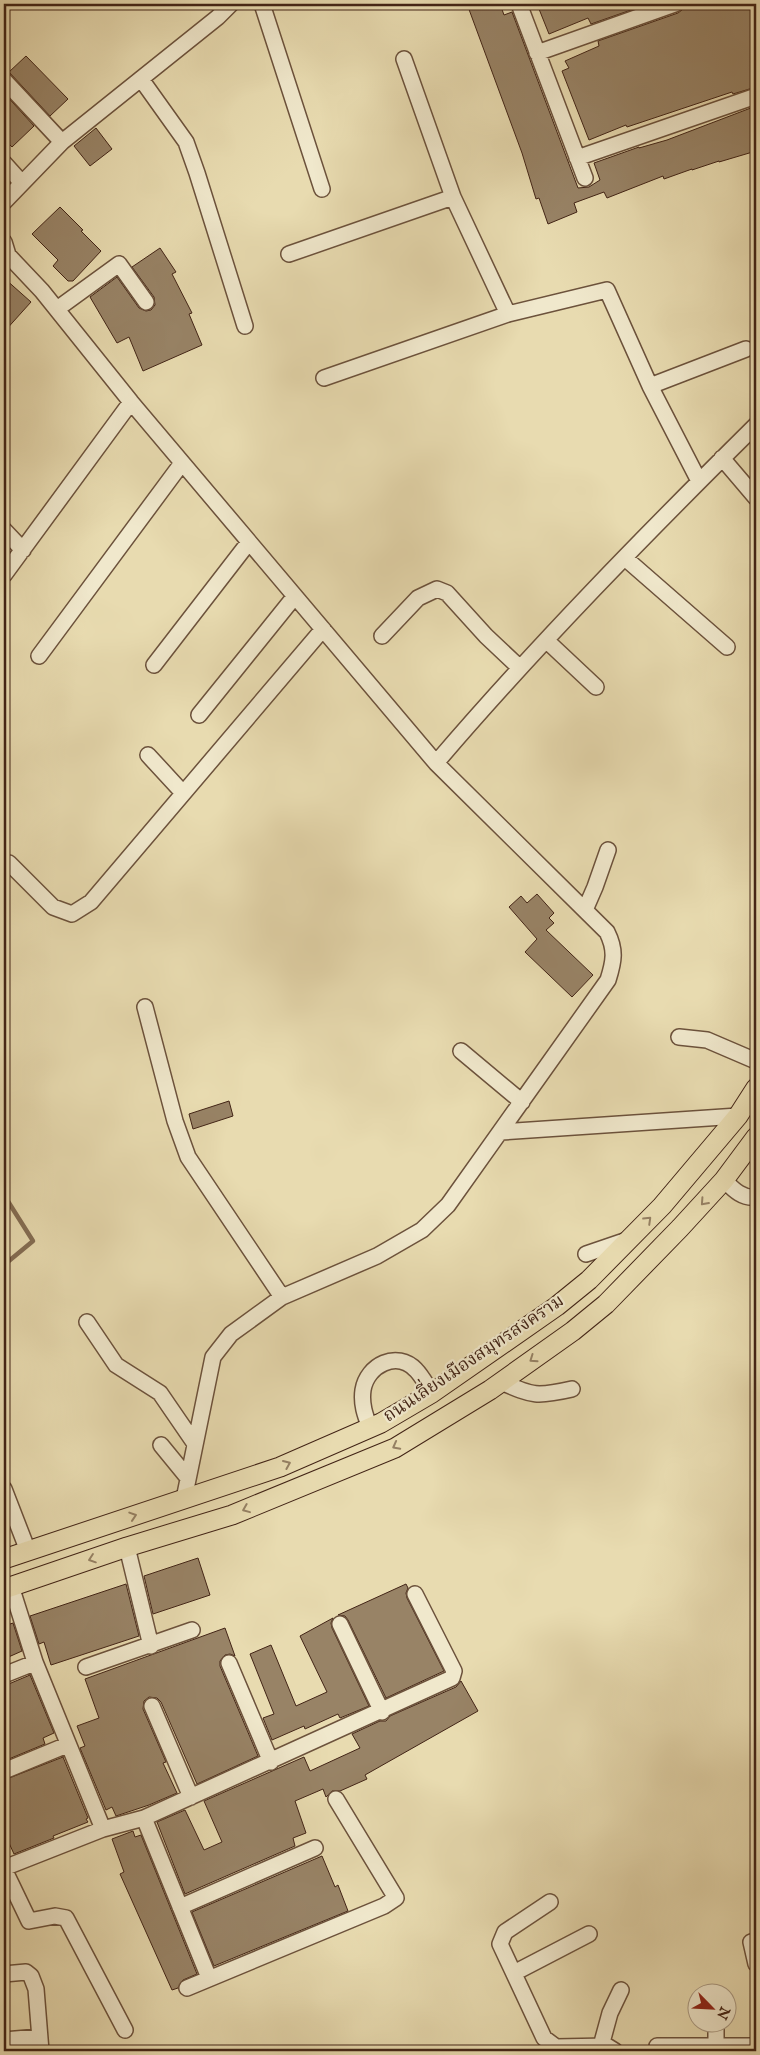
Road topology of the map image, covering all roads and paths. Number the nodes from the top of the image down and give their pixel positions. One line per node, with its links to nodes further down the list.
1 (231, 4): 7 (street)
2 (262, 4): 15 (street)
3 (519, 4): 5 (street)
4 (675, 4): 5 (street)
5 (537, 53): 11 (street)
6 (404, 59): 16 (street)
7 (141, 79): 10 (street); 23 (street)
8 (4, 80): 10 (street)
9 (756, 96): 11 (street)
10 (62, 142): 14 (street)
11 (577, 158): 13 (street)
12 (4, 163): 14 (street)
13 (585, 178)
14 (22, 183): 17 (street)
15 (322, 189)
16 (453, 196): 19 (street); 22 (street)
17 (4, 202)
18 (5, 252): 21 (street)
19 (289, 254)
20 (146, 302): 21 (street)
21 (57, 309): 27 (street)
22 (508, 314): 25 (street); 26 (street)
23 (245, 326)
24 (746, 349): 26 (street)
25 (324, 378)
26 (650, 386): 31 (street)
27 (131, 402): 30 (street); 35 (street)
28 (756, 424): 29 (street)
29 (722, 458): 31 (street); 32 (street)
30 (182, 463): 34 (street); 43 (street)
31 (700, 480): 36 (street)
32 (756, 498)
33 (4, 530): 35 (street)
34 (249, 542): 38 (street); 44 (street)
35 (22, 550): 37 (street)
36 (624, 558): 41 (street); 42 (street)
37 (4, 575)
38 (295, 596): 39 (street); 47 (street)
39 (323, 629): 49 (street); 50 (street)
40 (382, 636): 45 (street)
41 (547, 641): 45 (street); 46 (street)
42 (727, 647)
43 (39, 656)
44 (154, 664)
45 (520, 668): 49 (street)
46 (596, 687)
47 (199, 715)
48 (148, 755): 50 (street)
49 (436, 763): 53 (street)
50 (183, 793): 52 (street)
51 (608, 850): 53 (street)
52 (9, 863)
53 (585, 910): 59 (street)
54 (145, 1007): 67 (street)
55 (679, 1037): 57 (street)
56 (461, 1051): 59 (street)
57 (756, 1061)
58 (756, 1088): 60 (main road, ถนนเลี่ยงเมืองสมุทรสงคราม)
59 (522, 1102): 61 (street)
60 (738, 1116): 61 (street); 65 (main road, ถนนเลี่ยงเมืองสมุทรสงคราม, one-way to 60)
61 (501, 1132): 67 (street)
62 (756, 1137): 63 (main road, ถนนเลี่ยงเมืองสมุทรสงคราม)
63 (724, 1180): 64 (street); 69 (main road, ถนนเลี่ยงเมืองสมุทรสงคราม, one-way to 69)
64 (756, 1197)
65 (627, 1240): 66 (street); 71 (main road, ถนนเลี่ยงเมืองสมุทรสงคราม)
66 (586, 1254)
67 (282, 1297): 73 (street)
68 (87, 1322): 73 (street)
69 (501, 1382): 70 (street); 78 (main road, ถนนเลี่ยงเมืองสมุทรสงคราม, one-way to 78)
70 (572, 1390)
71 (432, 1393): 72 (main road, ถนนเลี่ยงเมืองสมุทรสงคราม); 72 (street)
72 (370, 1428): 77 (main road, ถนนเลี่ยงเมืองสมุทรสงคราม, one-way to 72)
73 (195, 1444): 75 (street)
74 (161, 1445): 75 (street)
75 (188, 1478): 77 (street)
76 (4, 1489): 79 (street)
77 (184, 1499): 79 (main road, ถนนเลี่ยงเมืองสมุทรสงคราม, one-way to 77)
78 (127, 1547): 81 (main road, ถนนเลี่ยงเมืองสมุทรสงคราม, one-way to 81); 85 (street)
79 (28, 1551): 80 (main road, ถนนเลี่ยงเมืองสมุทรสงคราม)
80 (4, 1559)
81 (7, 1588): 98 (street)
82 (416, 1594): 91 (street)
83 (340, 1624): 91 (street)
84 (192, 1630): 85 (street)
85 (151, 1646): 88 (street)
86 (34, 1663): 89 (street)
87 (229, 1663): 93 (street)
88 (86, 1667)
89 (4, 1675)
90 (152, 1706): 95 (street)
91 (382, 1712): 93 (street)
92 (67, 1745): 94 (street)
93 (271, 1762): 95 (street)
94 (4, 1771)
95 (191, 1797): 97 (street)
96 (336, 1799): 108 (street)
97 (144, 1818): 98 (street); 102 (street)
98 (103, 1829): 100 (street)
99 (315, 1848): 102 (street)
100 (4, 1868): 111 (street)
101 (550, 1902): 106 (street)
102 (180, 1907): 108 (street)
103 (589, 1934): 106 (street)
104 (751, 1942): 105 (street)
105 (756, 1964)
106 (514, 1973): 118 (street)
107 (4, 1974): 114 (street)
108 (209, 1978): 109 (street)
109 (187, 1988)
110 (621, 1990): 118 (street)
111 (125, 2030)
112 (716, 2032): 116 (street)
113 (4, 2040): 114 (street)
114 (40, 2044)
115 (657, 2046): 119 (street)
116 (716, 2046): 117 (street); 119 (street)
117 (756, 2046)
118 (608, 2048)
119 (681, 2048)

